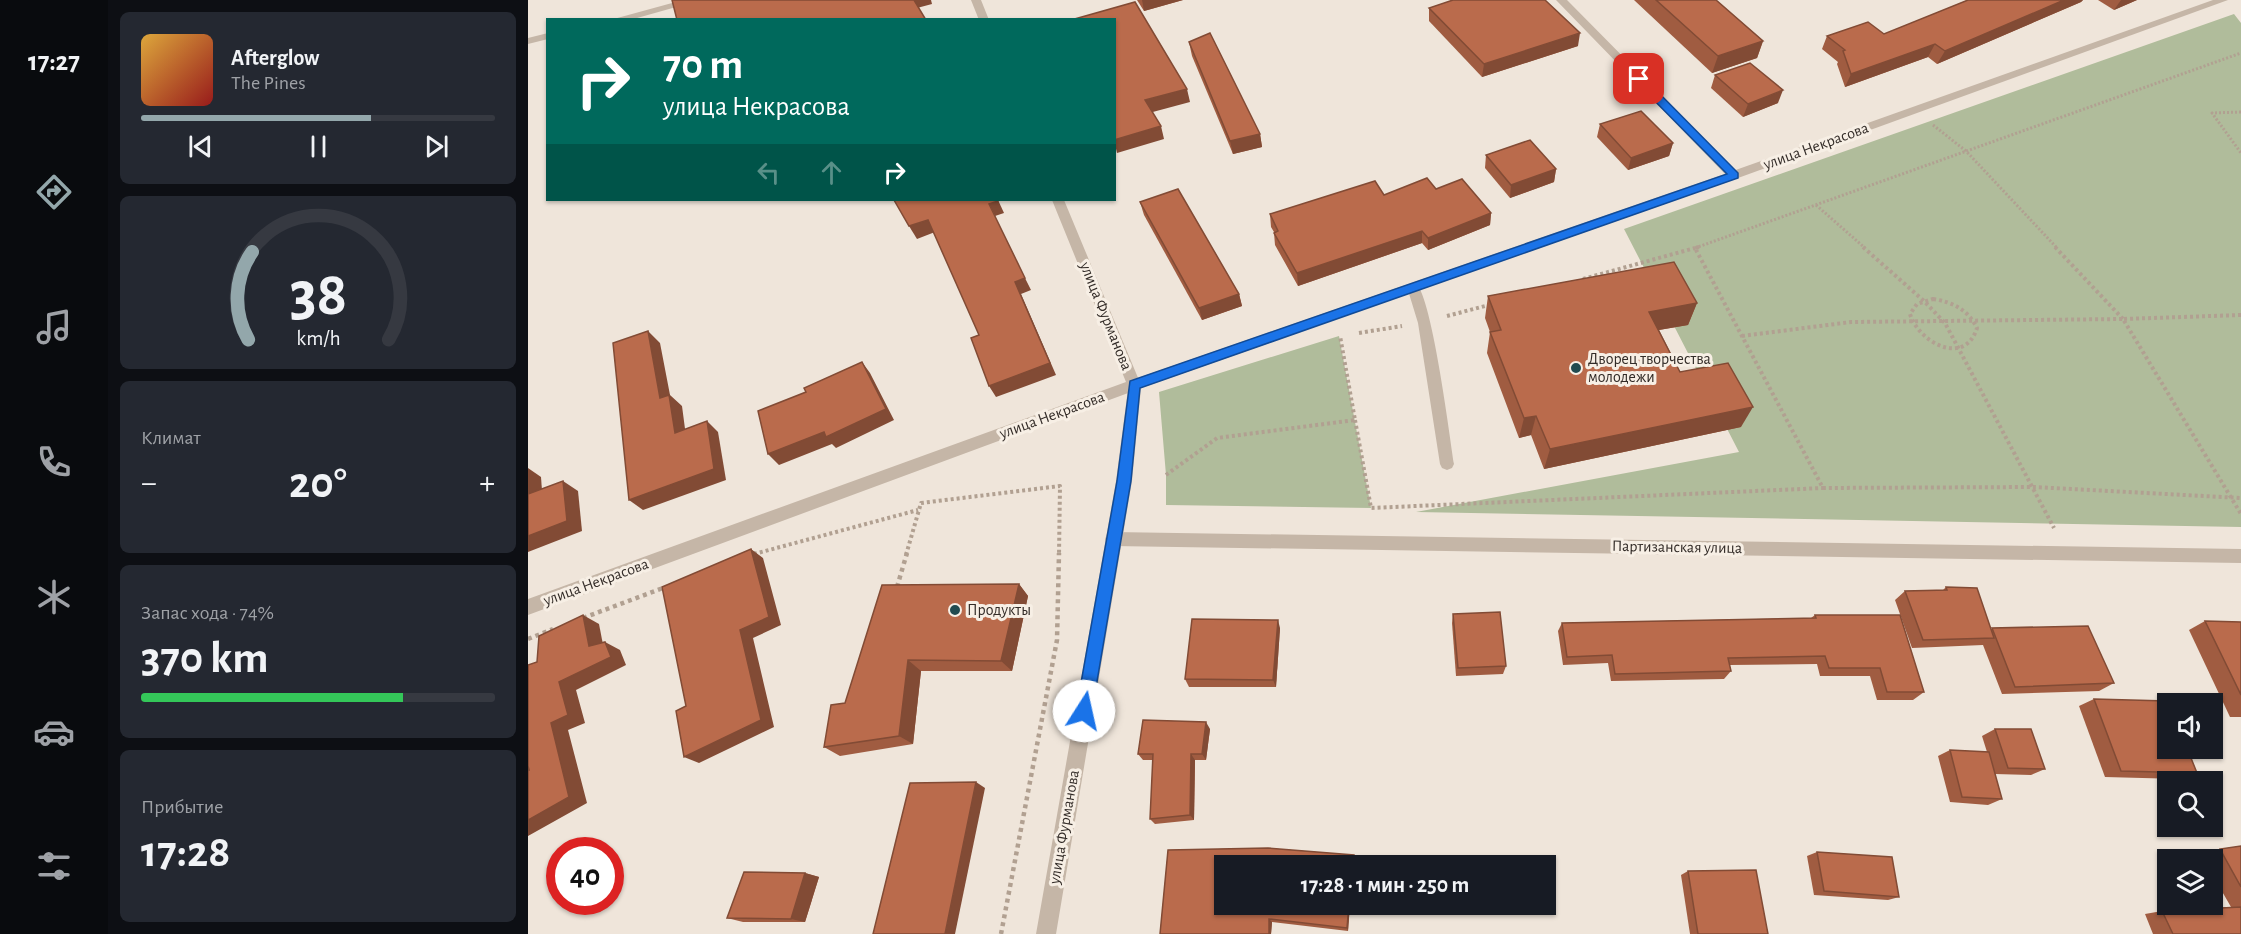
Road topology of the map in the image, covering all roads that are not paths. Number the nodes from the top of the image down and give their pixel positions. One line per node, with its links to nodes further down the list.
1 (696, 0): 5 (street)
2 (976, 0): 6 (street)
3 (1561, 0): 9 (street)
4 (2223, 0): 9 (street, улица Некрасова)
5 (623, 18)
6 (983, 18)
7 (546, 36): 8 (street)
8 (528, 41)
9 (1734, 175): 11 (street, улица Некрасова)
10 (1058, 201): 12 (street, улица Фурманова)
11 (1414, 287): 12 (street, улица Некрасова); 13 (street)
12 (1134, 385): 14 (street, улица Фурманова); 16 (street, улица Некрасова)
13 (1447, 464)
14 (1113, 539): 15 (street, Партизанская улица); 17 (street, улица Фурманова)
15 (2241, 556)
16 (528, 607)
17 (1046, 934)

